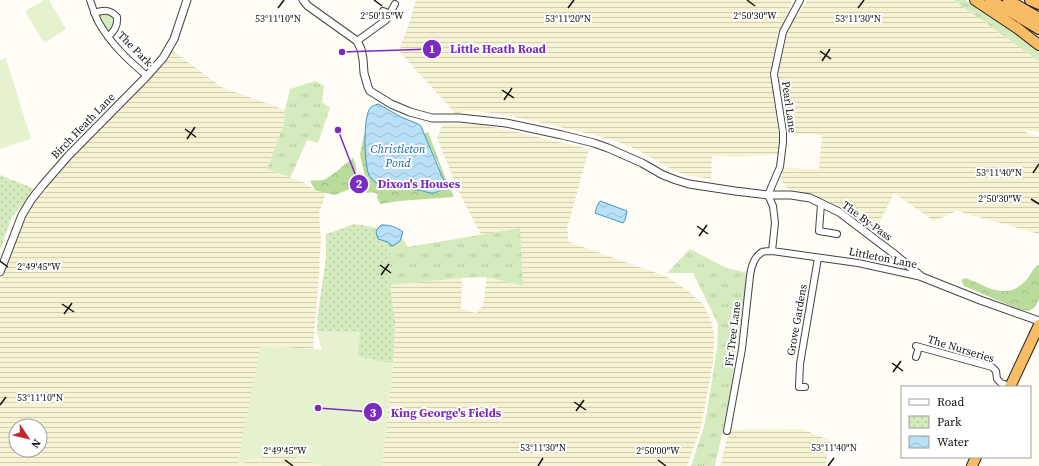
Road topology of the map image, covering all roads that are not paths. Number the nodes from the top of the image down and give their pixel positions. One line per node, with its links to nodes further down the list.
1 (90, 0): 12 (street, The Park)
2 (187, 0): 19 (street, Birch Heath Lane)
3 (303, 0): 17 (street)
4 (800, 0): 20 (street, Pearl Lane)
5 (975, 0): 18 (highway)
6 (990, 0): 15 (highway)
7 (1008, 0): 14 (highway)
8 (1030, 0): 10 (highway)
9 (395, 4): 13 (street)
10 (1039, 4)
11 (383, 11): 13 (street)
12 (94, 12): 16 (street, The Park); 16 (street, The Park)
13 (390, 14): 17 (street)
14 (1039, 18)
15 (1039, 29)
16 (108, 37): 19 (street, The Park)
17 (356, 42): 20 (street, The By-Pass)
18 (1039, 45)
19 (147, 76): 25 (street, Birch Heath Lane)
20 (768, 195): 21 (street, The By-Pass); 23 (street)
21 (821, 204): 22 (street); 26 (street, The By-Pass)
22 (837, 234)
23 (772, 251): 24 (street, Littleton Lane); 33 (street, Fir Tree Lane)
24 (818, 258): 26 (street, Littleton Lane); 32 (street, Grove Gardens)
25 (0, 272)
26 (922, 277): 27 (street, Littleton Lane)
27 (1039, 321)
28 (1039, 325): 31 (highway)
29 (916, 357): 30 (street, The Nurseries)
30 (1008, 386)
31 (1010, 386)
32 (799, 387)
33 (727, 431)

